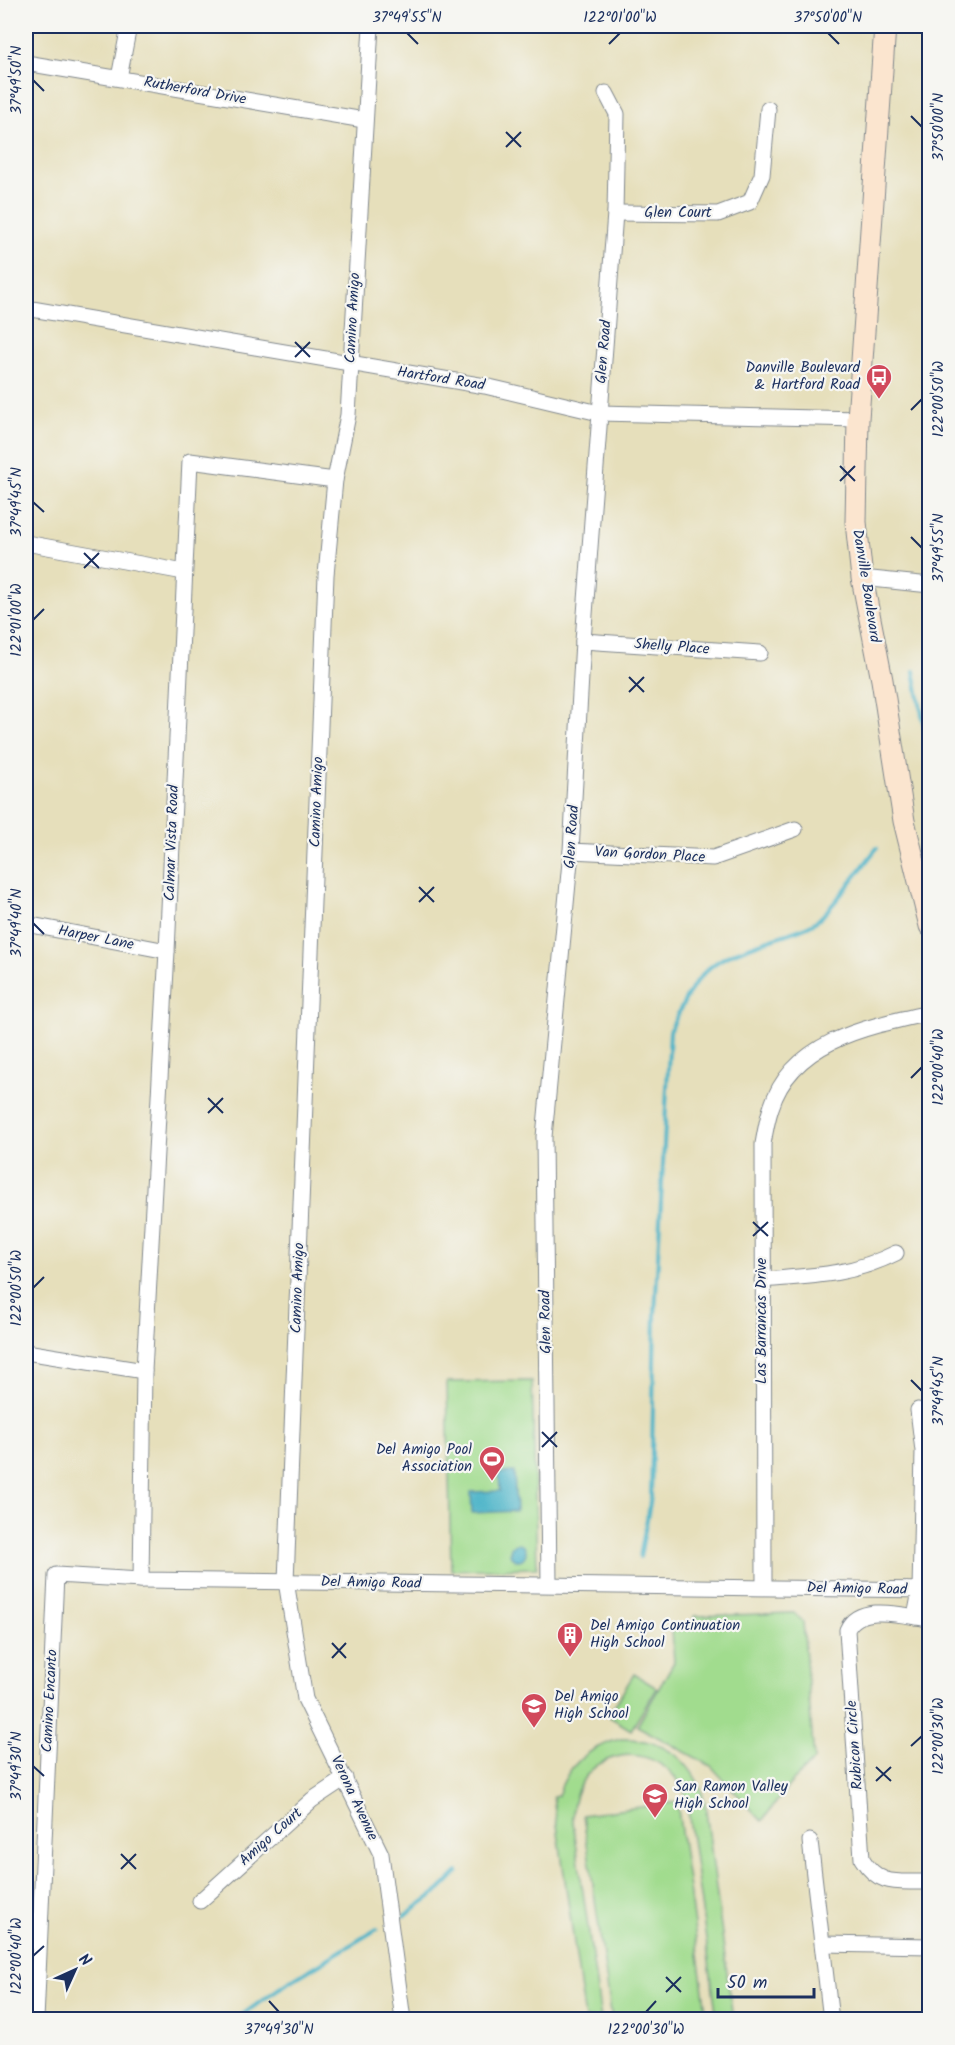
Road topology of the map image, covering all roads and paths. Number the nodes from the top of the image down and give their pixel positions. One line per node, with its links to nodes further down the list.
1 (129, 26): 5 (street)
2 (371, 26): 8 (street, Camino Amigo)
3 (885, 26): 13 (main road, Danville Boulevard)
4 (26, 63): 5 (street, Rutherford Drive)
5 (119, 78): 8 (street, Rutherford Drive)
6 (606, 93): 9 (street, Glen Road)
7 (768, 109): 9 (street, Glen Court)
8 (364, 120): 11 (street, Camino Amigo)
9 (615, 213): 12 (street, Glen Road)
10 (26, 308): 11 (street, Hartford Road)
11 (351, 364): 12 (street, Hartford Road); 14 (street, Camino Amigo)
12 (599, 413): 13 (street, Hartford Road); 19 (street, Glen Road)
13 (858, 419): 17 (main road, Danville Boulevard)
14 (335, 480): 16 (street, Calmar Vista Road); 33 (street, Camino Amigo)
15 (26, 543): 16 (street)
16 (184, 572): 25 (street, Calmar Vista Road)
17 (862, 578): 18 (street); 24 (main road, Danville Boulevard)
18 (930, 585)
19 (583, 641): 20 (street, Shelly Place); 22 (street, Glen Road)
20 (760, 653)
21 (795, 829): 22 (street, Van Gordon Place)
22 (572, 851): 34 (street, Glen Road)
23 (26, 924): 25 (street, Harper Lane)
24 (930, 926)
25 (167, 951): 30 (street, Calmar Vista Road)
26 (930, 1013): 28 (street, Las Barrancas Drive)
27 (896, 1253): 28 (street)
28 (762, 1280): 35 (street, Las Barrancas Drive)
29 (26, 1352): 30 (street)
30 (144, 1371): 32 (street)
31 (918, 1410): 36 (street, Rubicon Circle)
32 (141, 1580): 33 (street, Del Amigo Road); 44 (street, Camino Encanto)
33 (286, 1581): 34 (street, Del Amigo Road); 38 (street, Verona Avenue)
34 (549, 1584): 35 (street, Del Amigo Road)
35 (764, 1587): 36 (street, Del Amigo Road)
36 (925, 1590): 37 (street, Rubicon Circle)
37 (922, 1618): 40 (street, Rubicon Circle)
38 (345, 1778): 41 (street, Amigo Court); 46 (street, Verona Avenue)
39 (810, 1841): 42 (street)
40 (930, 1882)
41 (200, 1901)
42 (823, 1944): 43 (street); 47 (street)
43 (930, 1946)
44 (32, 1949): 45 (street, Camino Encanto)
45 (36, 2019)
46 (403, 2019)
47 (831, 2019)

